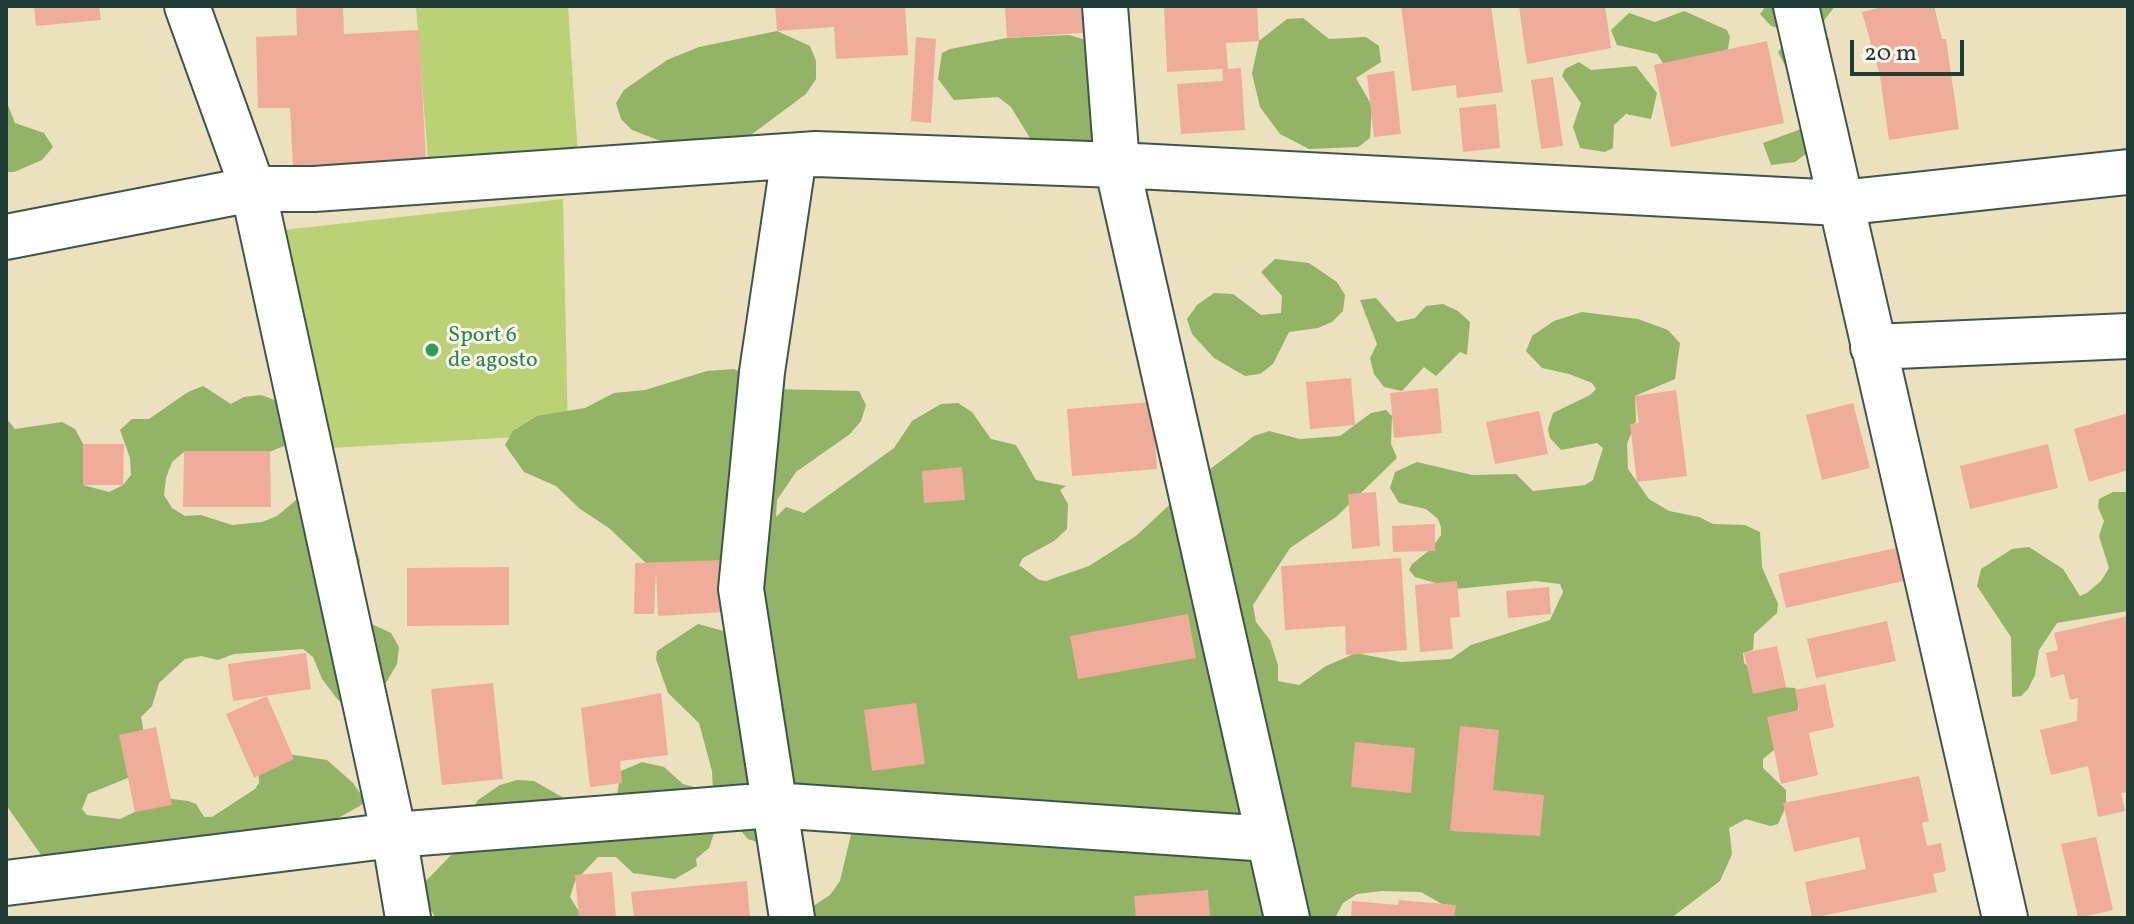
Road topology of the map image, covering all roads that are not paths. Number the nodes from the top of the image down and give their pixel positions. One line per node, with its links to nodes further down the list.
1 (187, 6): 7 (street)
2 (1105, 6): 5 (street)
3 (1796, 6): 8 (street)
4 (794, 156): 5 (street); 7 (street); 12 (street)
5 (1117, 165): 8 (street); 14 (street)
6 (2128, 172): 8 (street)
7 (253, 189): 9 (street); 13 (street)
8 (1840, 203): 11 (street)
9 (6, 237)
10 (2128, 336): 11 (street)
11 (1873, 347): 19 (street)
12 (773, 805): 13 (street); 14 (street); 17 (street)
13 (394, 835): 15 (street); 16 (street)
14 (1269, 839): 18 (street)
15 (6, 883)
16 (408, 918)
17 (792, 918)
18 (1287, 918)
19 (2005, 918)

